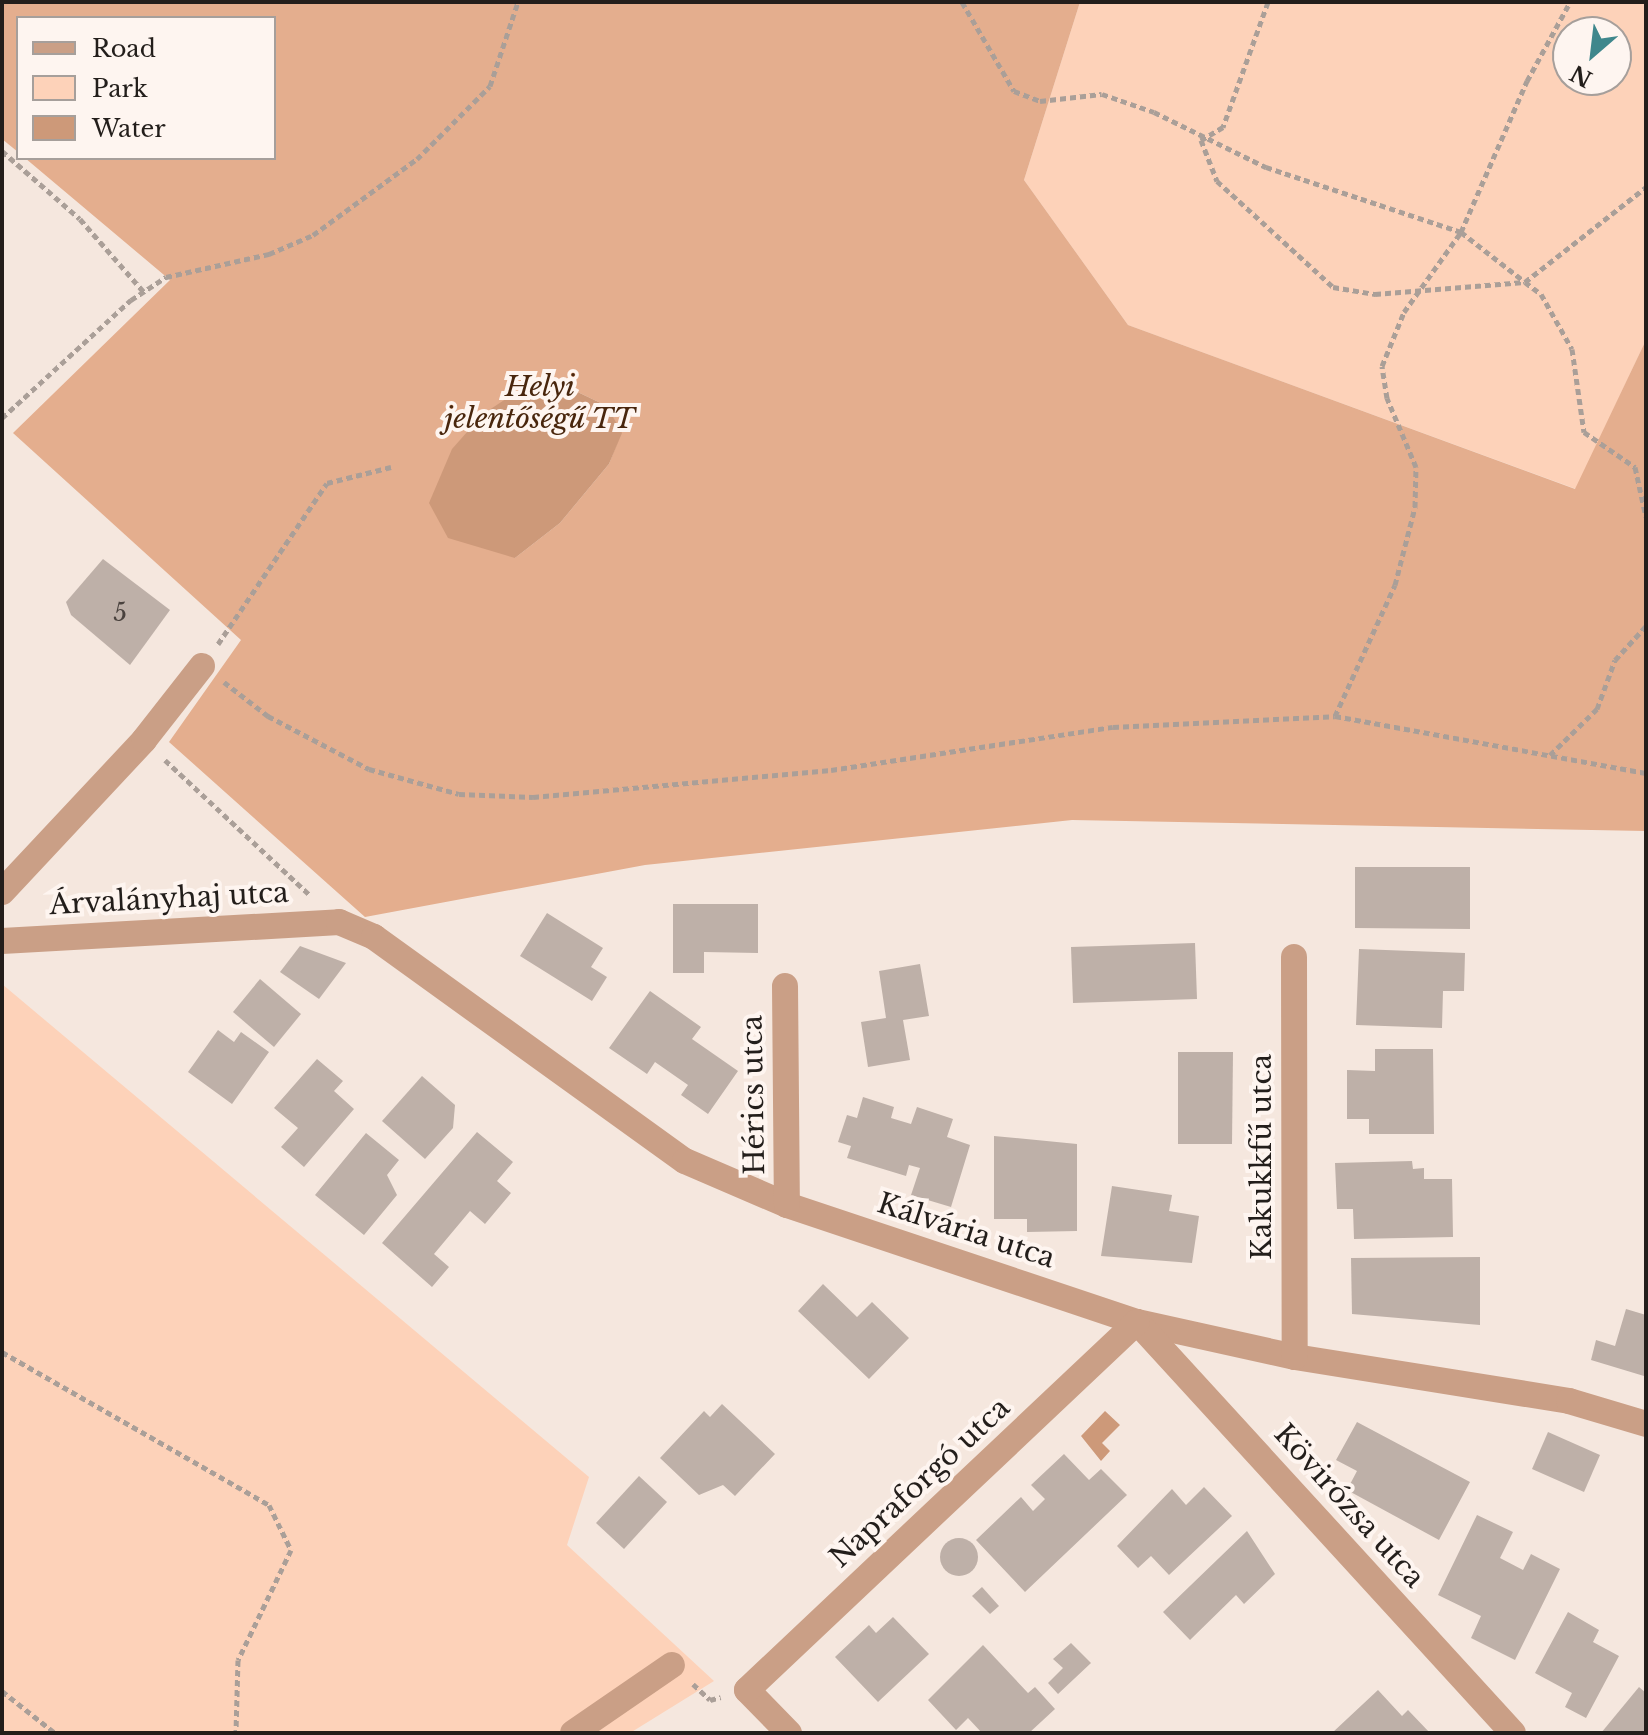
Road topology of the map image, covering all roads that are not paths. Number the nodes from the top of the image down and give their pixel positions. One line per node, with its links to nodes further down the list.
1 (202, 666): 2 (street)
2 (2, 892)
3 (339, 922): 4 (street, Árvalányhaj utca); 7 (street, Kálvária utca)
4 (2, 941)
5 (1294, 957): 9 (street, Kakukkfű utca)
6 (785, 986): 7 (street, Hérics utca)
7 (787, 1205): 8 (street, Kálvária utca)
8 (1137, 1322): 9 (street, Kálvária utca); 13 (street, Napraforgó utca); 14 (street, Kövirózsa utca)
9 (1295, 1357): 10 (street, Kálvária utca)
10 (1646, 1424)
11 (672, 1665): 12 (street)
12 (573, 1733)
13 (789, 1733)
14 (1513, 1733)

